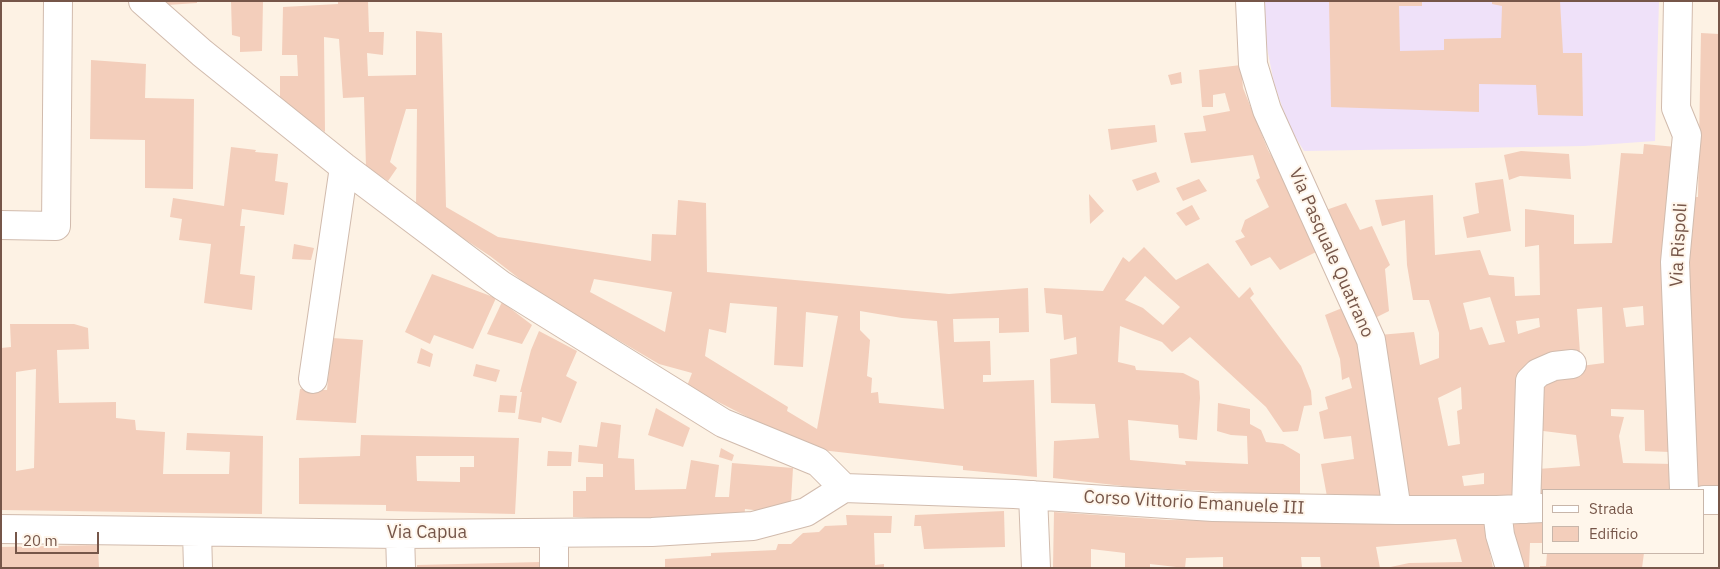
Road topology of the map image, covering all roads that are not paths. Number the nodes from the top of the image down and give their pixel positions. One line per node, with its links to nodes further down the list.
1 (58, 1): 6 (street)
2 (142, 1): 5 (street)
3 (1250, 1): 15 (street, Via Pasquale Quatrano)
4 (1678, 1): 10 (street, Via Rispoli)
5 (344, 167): 8 (street); 9 (street)
6 (1, 225)
7 (1572, 364): 14 (street)
8 (313, 379)
9 (844, 488): 11 (street, Corso Vittorio Emanuele III); 19 (street, Via Capua)
10 (1684, 489)
11 (1033, 495): 15 (street, Corso Vittorio Emanuele III); 24 (street)
12 (1705, 500): 13 (street)
13 (1719, 500)
14 (1535, 508): 16 (street, Corso Vittorio Emanuele III)
15 (1397, 510): 16 (street, Corso Vittorio Emanuele III)
16 (1496, 510): 25 (street)
17 (1, 530): 18 (street, Via Capua)
18 (198, 532): 20 (street, Via Capua); 21 (street)
19 (554, 533): 20 (street, Via Capua); 23 (street)
20 (400, 534): 22 (street)
21 (198, 568)
22 (401, 568)
23 (554, 568)
24 (1036, 568)
25 (1510, 568)

